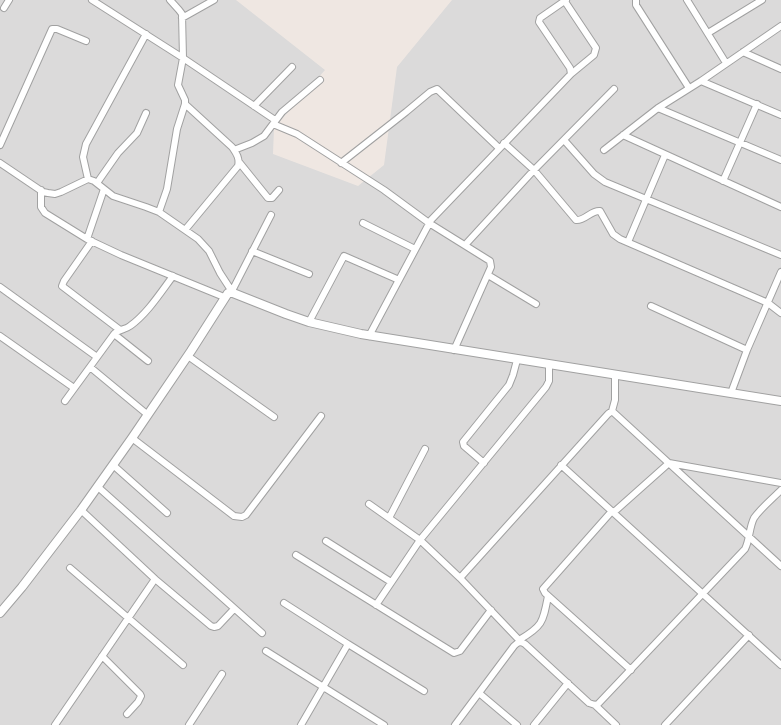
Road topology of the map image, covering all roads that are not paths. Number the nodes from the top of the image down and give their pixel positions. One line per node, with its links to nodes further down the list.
1 (9, 0): 9 (street)
2 (92, 0): 13 (street)
3 (170, 0): 10 (street)
4 (214, 0): 10 (street)
5 (565, 0): 20 (street); 20 (street)
6 (636, 0): 23 (street)
7 (687, 0): 12 (street)
8 (762, 0): 12 (street)
9 (4, 8)
10 (182, 18): 16 (street)
11 (781, 26): 15 (street)
12 (708, 33): 17 (street)
13 (146, 34): 16 (street); 46 (street)
14 (86, 41): 36 (street)
15 (743, 52): 17 (street); 19 (street)
16 (183, 58): 25 (street); 27 (street)
17 (726, 63): 22 (street)
18 (292, 67): 27 (street)
19 (781, 69)
20 (571, 74): 34 (street)
21 (320, 80): 31 (street)
22 (701, 81): 23 (street); 26 (street)
23 (689, 88): 28 (street)
24 (614, 89): 33 (street)
25 (185, 104): 38 (street); 54 (street)
26 (757, 104): 30 (street); 35 (street)
27 (254, 106): 31 (street)
28 (658, 108): 32 (street); 35 (street)
29 (146, 113): 48 (street)
30 (781, 115)
31 (274, 122): 38 (street); 44 (street)
32 (623, 136): 39 (street); 40 (street)
33 (564, 140): 45 (street); 52 (street)
34 (504, 143): 37 (street); 45 (street)
35 (740, 143): 41 (street); 47 (street)
36 (0, 145)
37 (499, 148): 44 (street); 57 (street)
38 (234, 150): 42 (street)
39 (604, 150)
40 (665, 155): 47 (street); 52 (street)
41 (781, 160)
42 (239, 162): 51 (street); 58 (street)
43 (0, 163): 50 (street)
44 (341, 163): 57 (street)
45 (534, 170): 60 (street); 61 (street)
46 (88, 178): 48 (street); 50 (street)
47 (723, 181): 53 (street)
48 (97, 183): 49 (street)
49 (104, 189): 54 (street); 59 (street)
50 (41, 190): 59 (street)
51 (279, 190)
52 (646, 199): 60 (street); 64 (street)
53 (781, 207)
54 (159, 212): 58 (street)
55 (271, 215): 63 (street)
56 (363, 223): 62 (street)
57 (429, 223): 61 (street); 62 (street)
58 (185, 230): 71 (street)
59 (90, 240): 68 (street); 78 (street)
60 (628, 242): 73 (street)
61 (465, 244): 67 (street)
62 (415, 249): 69 (street)
63 (252, 252): 66 (street); 71 (street)
64 (781, 255)
65 (781, 272): 73 (street)
66 (309, 274)
67 (488, 275): 74 (street); 82 (street)
68 (173, 276): 72 (street); 78 (street)
69 (399, 280): 77 (street); 81 (street)
70 (0, 287): 85 (street)
71 (233, 292): 72 (street); 77 (street)
72 (224, 297): 84 (street)
73 (768, 303): 76 (street); 83 (street)
74 (536, 304)
75 (651, 306): 83 (street)
76 (781, 313)
77 (309, 322): 81 (street)
78 (120, 330): 79 (street)
79 (114, 334): 85 (street); 87 (street)
80 (0, 336): 91 (street)
81 (369, 336): 82 (street)
82 (454, 350): 86 (street)
83 (747, 350): 92 (street)
84 (188, 356): 96 (street); 98 (street)
85 (97, 357): 89 (street)
86 (517, 360): 88 (street); 101 (street)
87 (148, 361)
88 (549, 364): 90 (street); 101 (street)
89 (90, 367): 91 (street); 96 (street)
90 (615, 375): 92 (street); 95 (street)
91 (74, 388): 93 (street)
92 (731, 393): 94 (street)
93 (65, 400)
94 (781, 401)
95 (612, 411): 102 (street); 104 (street)
96 (148, 415): 99 (street)
97 (321, 416): 99 (street)
98 (274, 417)
99 (132, 438): 103 (street)
100 (425, 449): 112 (street)
101 (484, 463): 114 (street)
102 (669, 463): 105 (street); 110 (street); 113 (street)
103 (113, 465): 106 (street); 111 (street)
104 (561, 466): 110 (street); 119 (street)
105 (781, 483)
106 (98, 487): 109 (street); 126 (street)
107 (781, 490): 113 (street)
108 (369, 504): 112 (street)
109 (81, 510): 120 (street); 128 (street)
110 (613, 512): 122 (street); 123 (street)
111 (166, 513)
112 (389, 518): 114 (street)
113 (748, 536): 117 (street); 122 (street)
114 (420, 540): 119 (street); 121 (street)
115 (326, 541): 121 (street)
116 (296, 555): 125 (street)
117 (781, 566)
118 (70, 568): 129 (street)
119 (460, 578): 127 (street)
120 (154, 579): 126 (street); 129 (street)
121 (391, 582): 125 (street)
122 (703, 593): 131 (street); 138 (street)
123 (548, 596): 132 (street); 138 (street)
124 (284, 603): 133 (street)
125 (376, 605): 127 (street)
126 (234, 609): 130 (street)
127 (491, 610): 132 (street)
128 (0, 613)
129 (128, 618): 135 (street); 136 (street)
130 (262, 633)
131 (749, 635): 137 (street); 154 (street)
132 (520, 641): 140 (street); 143 (street)
133 (348, 644): 141 (street); 142 (street)
134 (266, 651): 141 (street)
135 (102, 656): 145 (street); 146 (street)
136 (183, 665)
137 (781, 665)
138 (631, 670): 144 (street)
139 (222, 674): 147 (street)
140 (568, 684): 144 (street); 152 (street)
141 (323, 687): 148 (street); 149 (street)
142 (424, 691)
143 (479, 693): 150 (street); 151 (street)
144 (595, 706): 153 (street)
145 (126, 714)
146 (55, 725)
147 (189, 725)
148 (301, 725)
149 (384, 725)
150 (455, 725)
151 (517, 725)
152 (534, 725)
153 (616, 725)
154 (665, 725)

